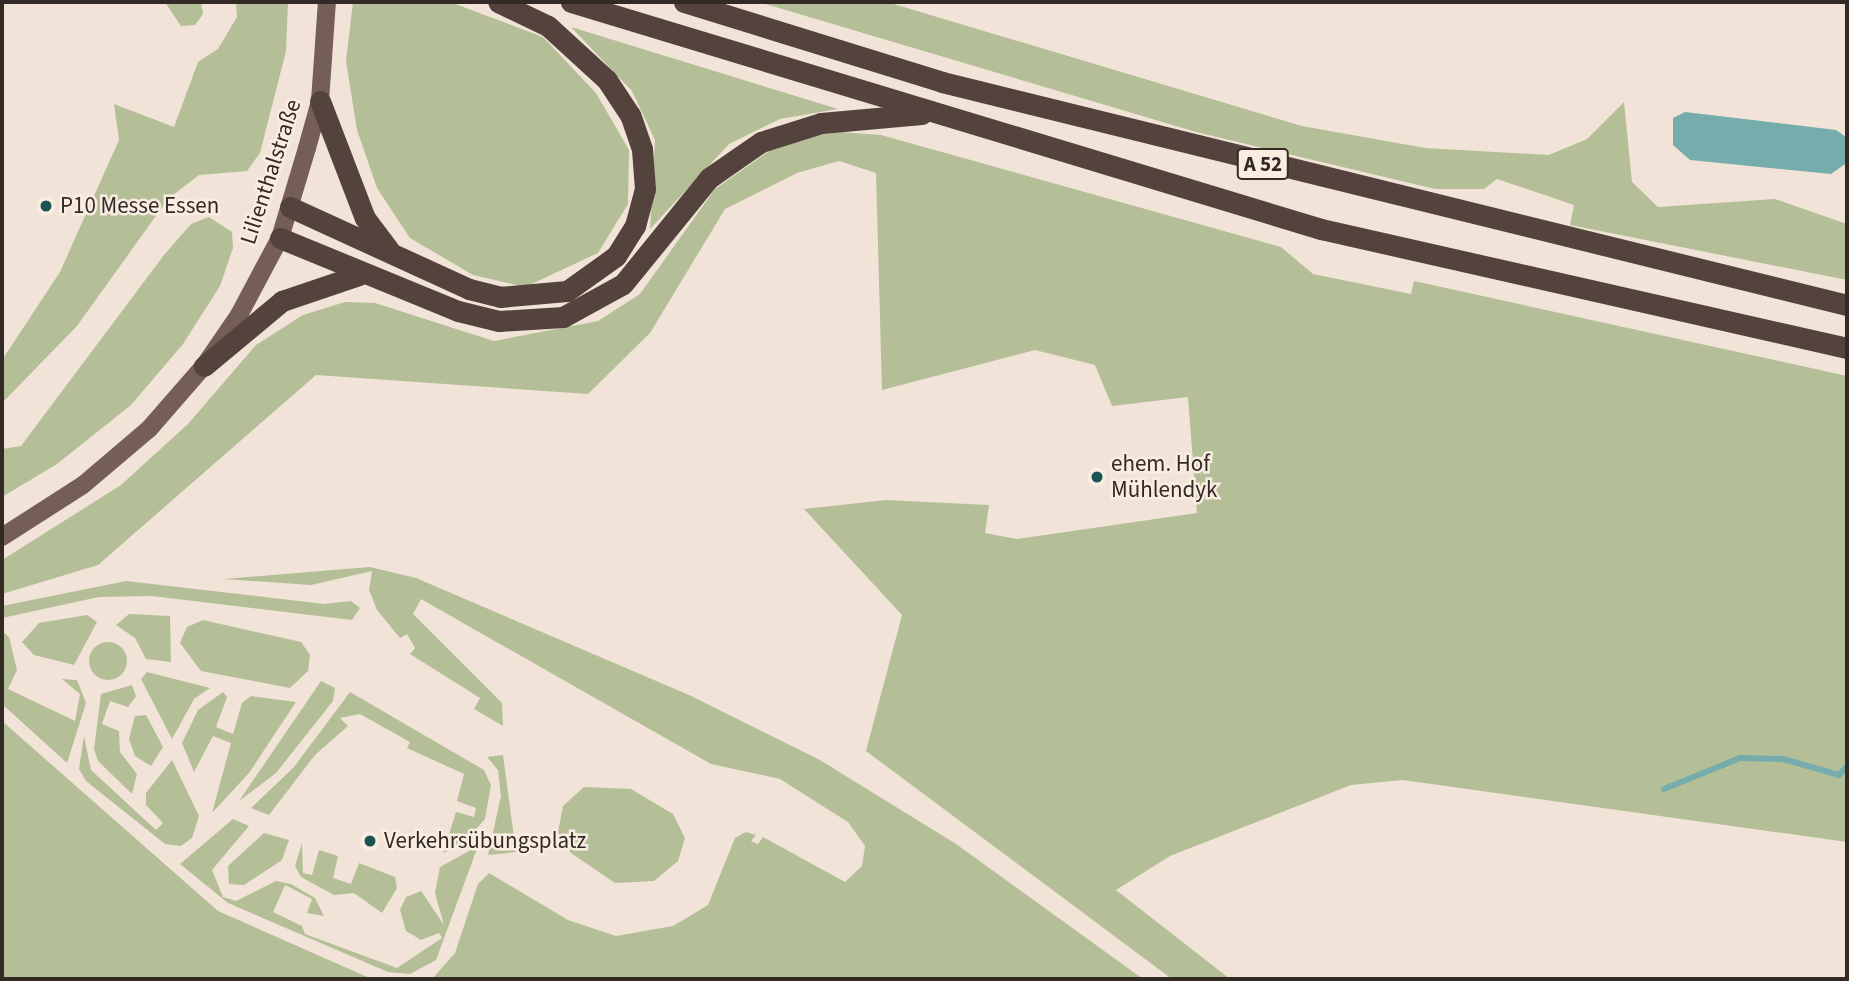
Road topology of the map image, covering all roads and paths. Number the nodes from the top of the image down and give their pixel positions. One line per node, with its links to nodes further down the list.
1 (327, 2): 5 (main road, Lilienthalstraße)
2 (498, 2): 9 (highway)
3 (572, 2): 6 (highway, A 52)
4 (684, 2): 11 (highway, A 52)
5 (320, 101): 7 (main road, Lilienthalstraße); 9 (highway)
6 (931, 113): 10 (highway); 12 (highway, A 52)
7 (290, 207): 8 (main road, Lilienthalstraße); 9 (highway)
8 (280, 239): 10 (highway); 13 (main road, Lilienthalstraße)
9 (393, 254)
10 (359, 275): 13 (highway)
11 (1847, 304)
12 (1847, 348)
13 (204, 366): 14 (main road, Lilienthalstraße)
14 (2, 537)

